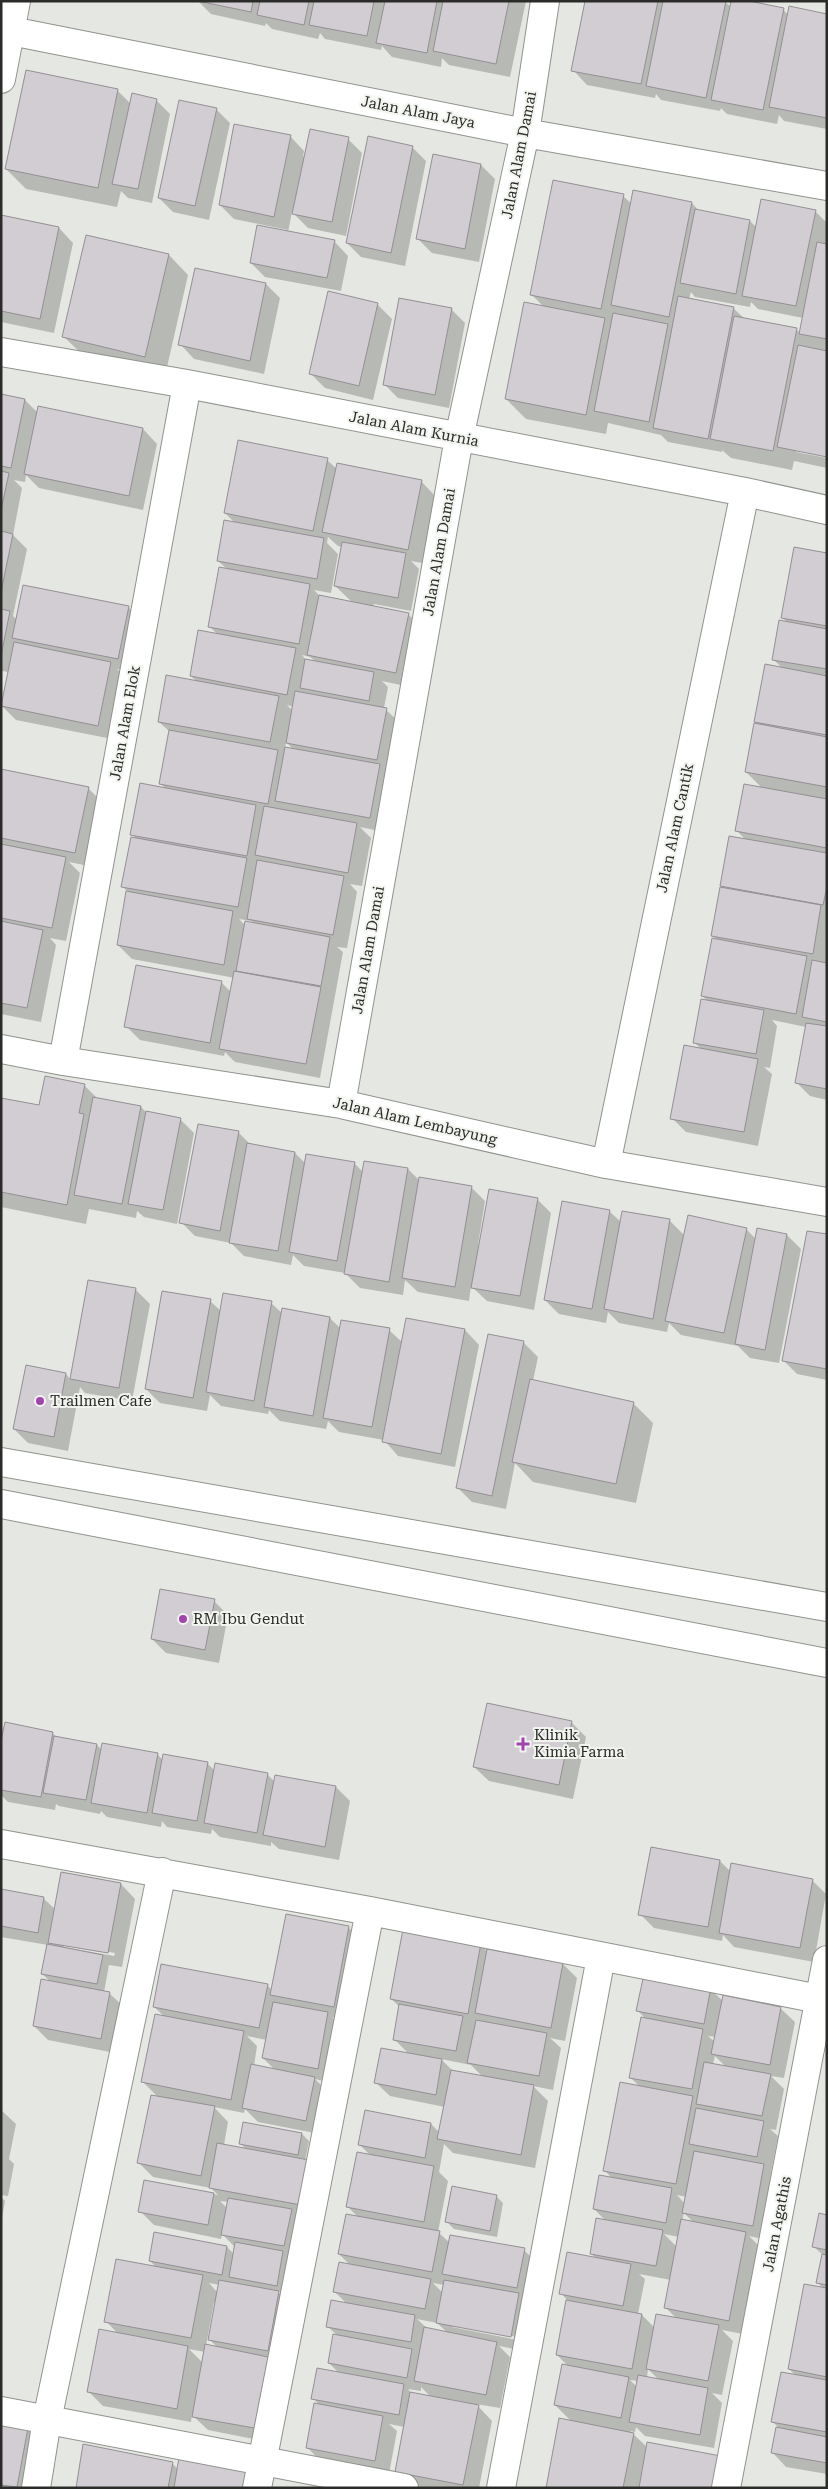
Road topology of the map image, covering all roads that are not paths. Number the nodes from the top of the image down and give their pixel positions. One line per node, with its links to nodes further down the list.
1 (16, 1): 3 (street)
2 (546, 1): 5 (street, Jalan Alam Damai)
3 (11, 30): 4 (street); 5 (street, Jalan Alam Jaya)
4 (1, 79)
5 (525, 133): 6 (street, Jalan Alam Jaya); 9 (street, Jalan Alam Damai)
6 (827, 186)
7 (1, 352): 8 (street, Jalan Alam Kurnia)
8 (187, 384): 9 (street, Jalan Alam Kurnia); 13 (street, Jalan Alam Elok)
9 (459, 438): 10 (street, Jalan Alam Kurnia); 14 (street, Jalan Alam Damai)
10 (745, 492): 11 (street, Jalan Alam Kurnia); 15 (street, Jalan Alam Cantik)
11 (827, 510)
12 (1, 1049): 13 (street, Jalan Alam Lembayung)
13 (63, 1061): 14 (street, Jalan Alam Lembayung)
14 (341, 1104): 15 (street, Jalan Alam Lembayung)
15 (606, 1164): 16 (street, Jalan Alam Lembayung)
16 (827, 1202)
17 (1, 1462): 19 (street)
18 (1, 1504): 20 (street)
19 (827, 1607)
20 (827, 1662)
21 (1, 1844): 22 (street)
22 (162, 1872): 23 (street); 28 (street)
23 (370, 1911): 24 (street); 29 (street)
24 (601, 1957): 26 (street); 33 (street)
25 (827, 1960): 26 (street, Jalan Agathis)
26 (819, 1999): 34 (street, Jalan Agathis)
27 (1, 2411): 28 (street)
28 (47, 2420): 29 (street); 30 (street)
29 (261, 2461): 31 (street); 32 (street)
30 (36, 2488)
31 (257, 2488)
32 (404, 2488)
33 (501, 2488)
34 (726, 2488)

